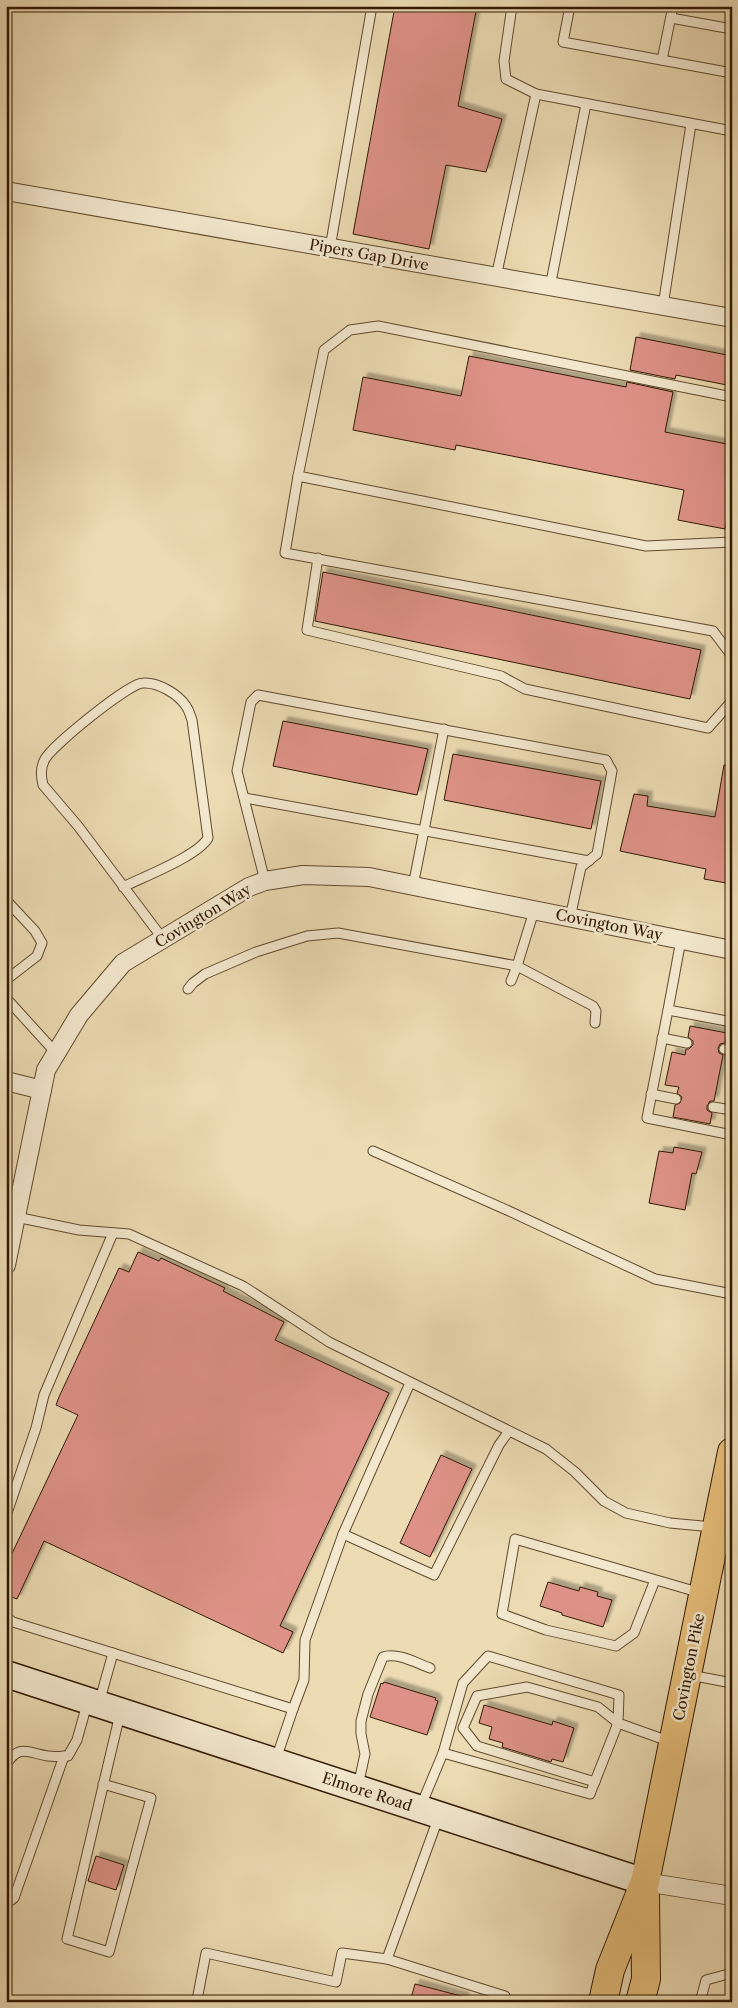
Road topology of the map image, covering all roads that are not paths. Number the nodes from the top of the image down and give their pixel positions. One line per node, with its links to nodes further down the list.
1 (372, 6): 14 (lane)
2 (512, 6): 9 (lane)
3 (570, 6): 7 (lane)
4 (673, 6): 5 (lane)
5 (671, 18): 6 (lane); 7 (lane)
6 (732, 29)
7 (662, 60): 8 (lane)
8 (732, 73)
9 (536, 94): 10 (lane); 15 (lane)
10 (586, 104): 11 (lane); 16 (lane)
11 (691, 124): 12 (lane); 17 (lane)
12 (732, 131)
13 (6, 192): 14 (street, Pipers Gap Drive)
14 (330, 248): 15 (street, Pipers Gap Drive)
15 (496, 277): 16 (street, Pipers Gap Drive)
16 (550, 287): 17 (street, Pipers Gap Drive)
17 (663, 306): 18 (street, Pipers Gap Drive)
18 (732, 318)
19 (732, 397): 20 (lane)
20 (298, 476): 21 (lane); 22 (lane)
21 (732, 542)
22 (318, 558): 23 (lane); 24 (lane)
23 (732, 656)
24 (732, 701)
25 (444, 729): 26 (lane); 27 (lane); 28 (lane)
26 (245, 798): 27 (lane); 29 (lane)
27 (424, 830): 28 (lane); 31 (lane)
28 (589, 861): 34 (lane)
29 (265, 881): 31 (street, Covington Way); 35 (street, Covington Way)
30 (123, 886): 30 (lane); 35 (lane)
31 (413, 886): 33 (street, Covington Way)
32 (6, 900): 39 (lane)
33 (534, 911): 34 (street, Covington Way); 38 (lane)
34 (570, 918): 36 (street, Covington Way)
35 (163, 939): 48 (street, Covington Way)
36 (681, 940): 37 (street, Covington Way); 43 (lane)
37 (732, 950)
38 (517, 966): 40 (lane); 41 (lane); 45 (lane)
39 (6, 980)
40 (511, 981)
41 (188, 989)
42 (6, 998): 48 (lane)
43 (668, 1010): 44 (lane); 46 (lane)
44 (732, 1022)
45 (595, 1023)
46 (662, 1038): 47 (lane); 51 (lane)
47 (687, 1043)
48 (56, 1053): 50 (street, Covington Way)
49 (6, 1081): 50 (street)
50 (42, 1090): 57 (street, Covington Way)
51 (651, 1094): 52 (lane); 55 (lane)
52 (676, 1099)
53 (713, 1107): 54 (lane)
54 (732, 1110)
55 (732, 1135)
56 (373, 1151): 60 (lane)
57 (16, 1216): 58 (lane); 59 (street, Covington Way)
58 (113, 1233): 61 (lane); 65 (lane)
59 (6, 1266)
60 (732, 1294)
61 (410, 1383): 62 (lane); 67 (lane)
62 (509, 1431): 66 (lane); 67 (lane)
63 (732, 1452): 64 (main road, Covington Pike)
64 (729, 1479): 66 (main road, Covington Pike)
65 (6, 1516)
66 (716, 1527): 69 (main road, Covington Pike)
67 (343, 1534): 77 (lane)
68 (655, 1580): 68 (lane); 69 (lane)
69 (703, 1594): 74 (main road, Covington Pike)
70 (6, 1617): 71 (lane)
71 (113, 1653): 76 (lane); 77 (lane)
72 (430, 1668): 86 (lane)
73 (6, 1674): 76 (street, Elmore Road)
74 (687, 1675): 75 (lane); 79 (main road, Covington Pike)
75 (732, 1683)
76 (102, 1706): 81 (lane); 82 (street, Elmore Road); 85 (lane)
77 (293, 1709): 82 (lane)
78 (618, 1723): 79 (lane); 80 (lane); 84 (lane); 84 (lane)
79 (673, 1743): 88 (main road, Covington Pike)
80 (443, 1754): 84 (lane); 87 (lane)
81 (64, 1756): 83 (lane); 90 (lane)
82 (275, 1762): 86 (street, Elmore Road)
83 (6, 1765)
84 (595, 1782)
85 (103, 1784): 85 (lane)
86 (357, 1788): 87 (street, Elmore Road)
87 (429, 1812): 88 (street, Elmore Road); 91 (lane)
88 (645, 1882): 89 (street, Elmore Road); 95 (main road, Covington Pike); 96 (main road, Covington Pike)
89 (732, 1896)
90 (6, 1904)
91 (386, 1959): 93 (lane); 94 (lane)
92 (732, 1973): 97 (lane)
93 (200, 2002)
94 (505, 2002)
95 (602, 2002)
96 (640, 2002)
97 (700, 2002)

